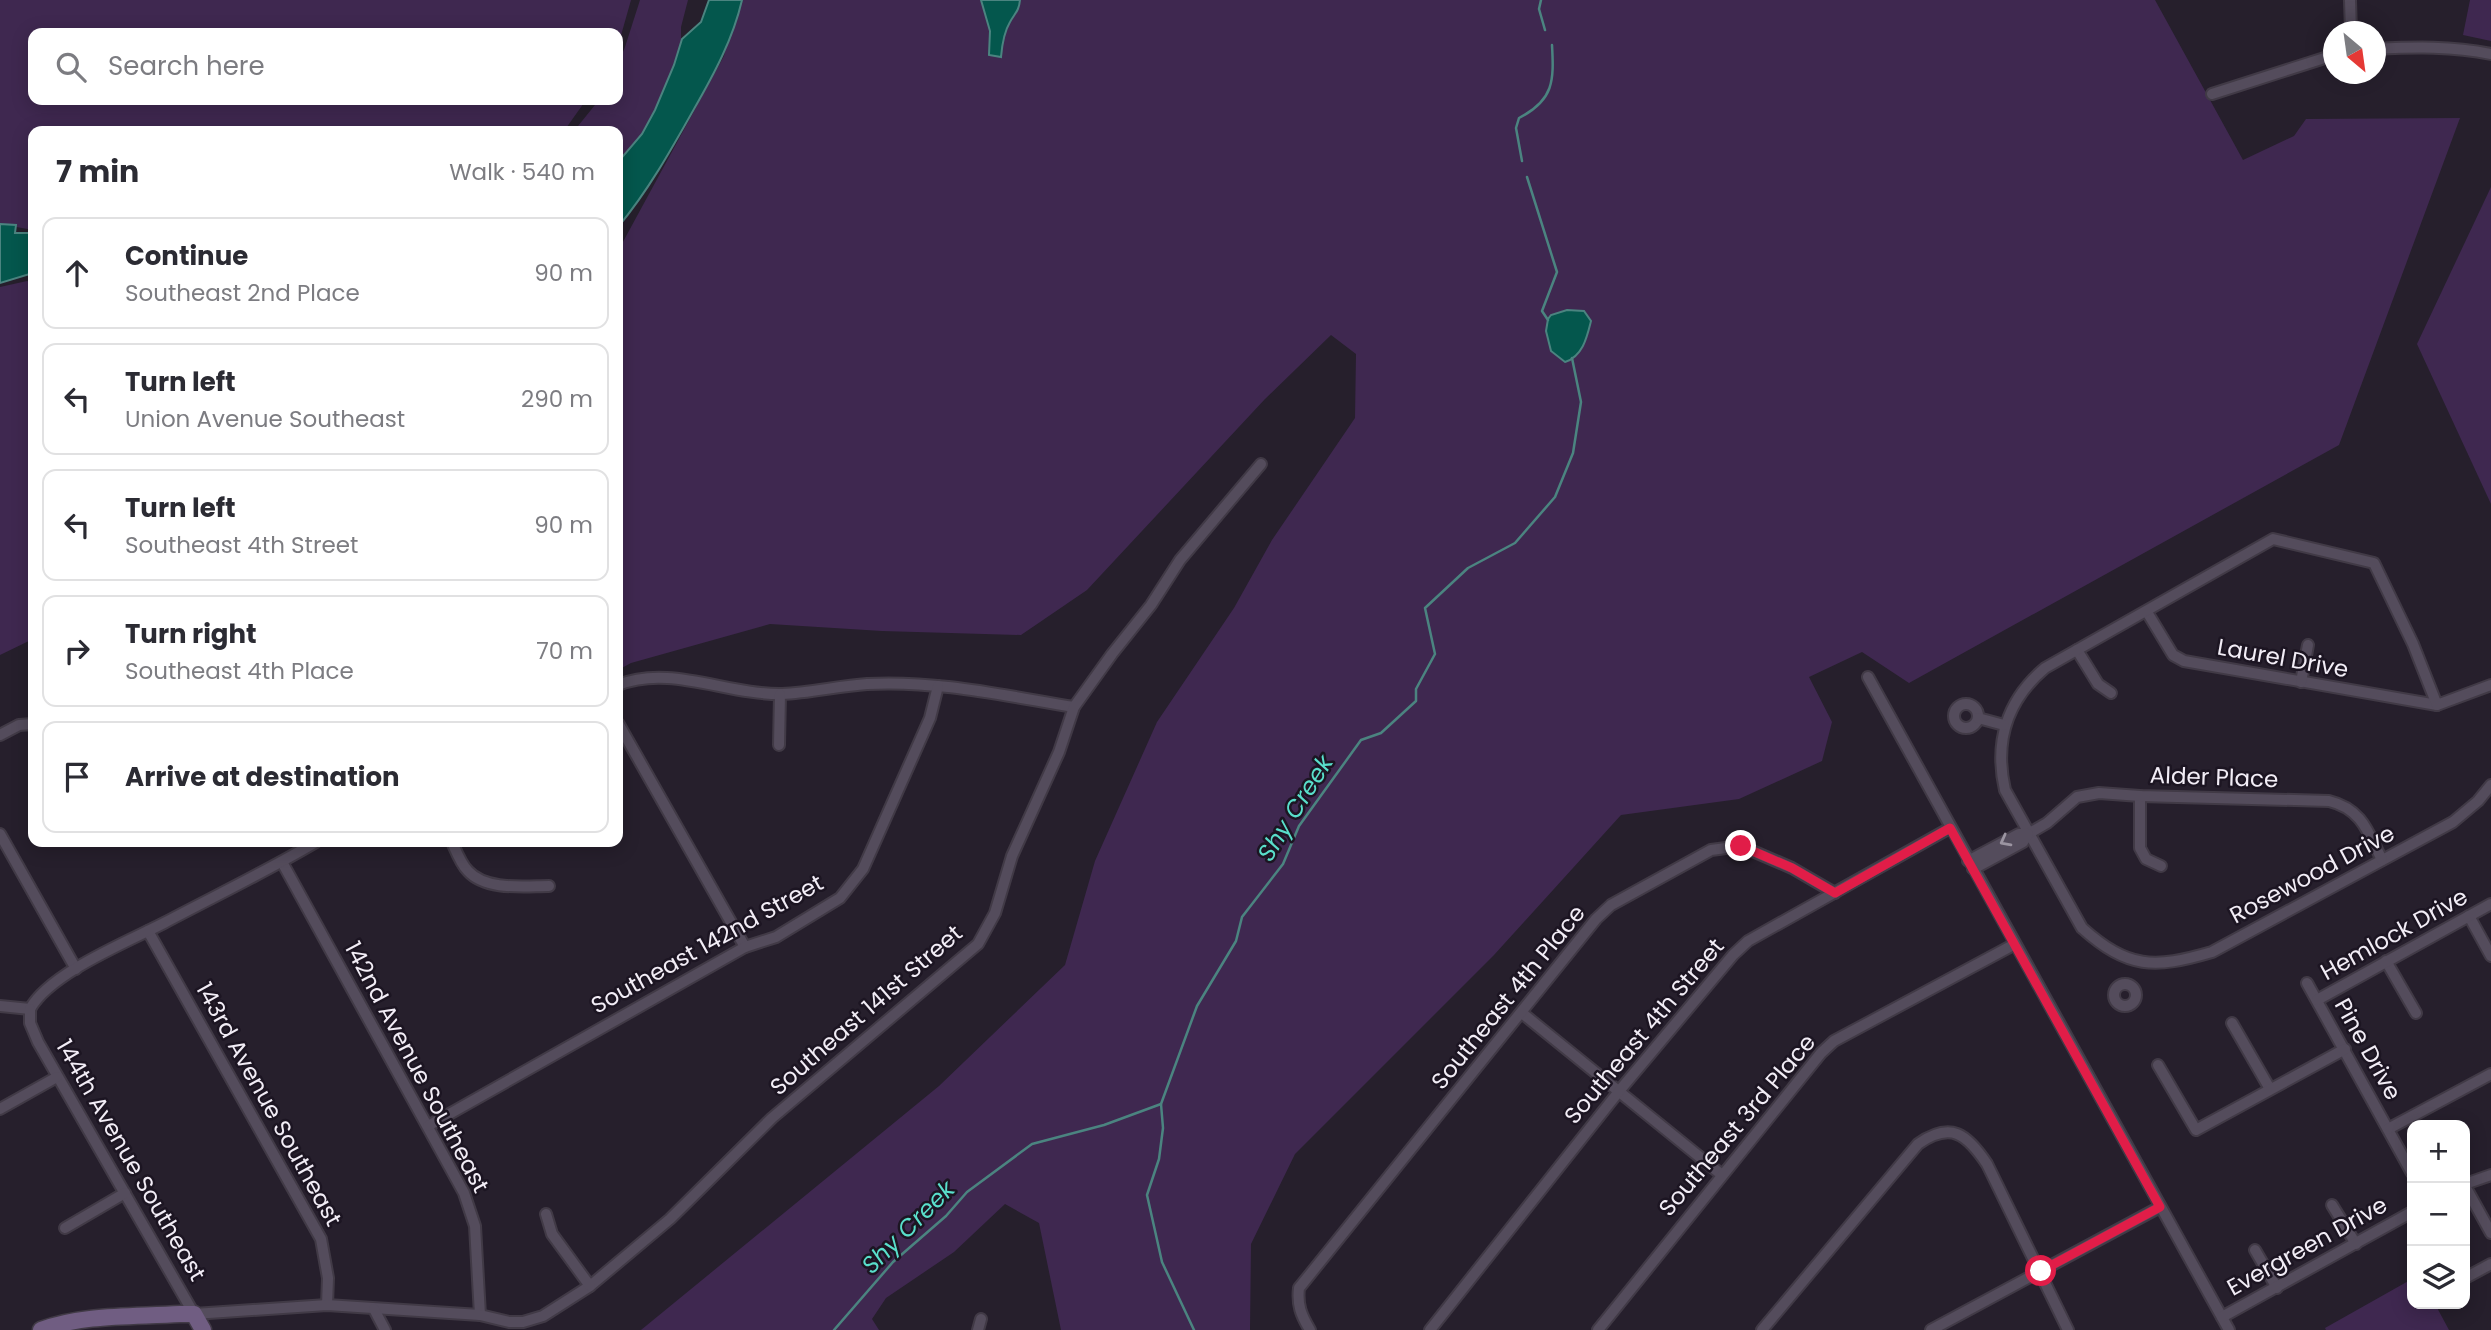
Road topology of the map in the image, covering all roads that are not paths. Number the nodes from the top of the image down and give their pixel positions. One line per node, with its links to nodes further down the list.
1 (2350, 0): 2 (street)
2 (2351, 21)
3 (2386, 48): 4 (street)
4 (2491, 54)
5 (2323, 58): 6 (street)
6 (2213, 94)
7 (1261, 464): 19 (street, Southeast 141st Street)
8 (2147, 612): 10 (street); 12 (street, Laurel Drive); 18 (street)
9 (2308, 645): 12 (street)
10 (2077, 650): 16 (street); 22 (street)
11 (1868, 677): 28 (street)
12 (2301, 682): 18 (street, Laurel Drive)
13 (623, 683): 17 (street)
14 (2491, 685): 18 (street)
15 (938, 686): 17 (street); 19 (street); 43 (street, Southeast 142nd Street)
16 (2111, 693)
17 (780, 694): 25 (street)
18 (2437, 705)
19 (1074, 707): 82 (street, Southeast 141st Street)
20 (1978, 718): 22 (street)
21 (28, 724): 24 (street)
22 (2004, 725): 30 (street)
23 (623, 732): 43 (street)
24 (0, 735)
25 (779, 745)
26 (2491, 785): 33 (street, Rosewood Drive)
27 (2140, 796): 30 (street, Alder Place); 33 (street, Alder Place); 36 (street)
28 (1950, 828): 35 (street); 38 (street, Southeast 4th Street)
29 (0, 834): 47 (street)
30 (2028, 834): 35 (street, Alder Place); 46 (street)
31 (308, 847): 34 (street)
32 (455, 847): 37 (street)
33 (2382, 860): 46 (street, Rosewood Drive)
34 (282, 862): 41 (street); 63 (street, 142nd Avenue Southeast)
35 (1971, 865): 42 (street)
36 (2161, 866)
37 (549, 887)
38 (1835, 893): 53 (street, Southeast 4th Place); 61 (street, Southeast 4th Street)
39 (2491, 904): 40 (street, Hemlock Drive)
40 (2469, 916): 44 (street); 45 (street, Hemlock Drive)
41 (148, 931): 47 (street); 84 (street, 143rd Avenue Southeast)
42 (2015, 944): 67 (street, Southeast 3rd Place); 72 (street)
43 (745, 947): 63 (street, Southeast 142nd Street)
44 (2491, 956)
45 (2386, 961): 50 (street, Hemlock Drive); 54 (street)
46 (2136, 962): 49 (street)
47 (76, 969): 52 (street)
48 (2307, 983): 50 (street, Pine Drive)
49 (2127, 984)
50 (2316, 1000): 56 (street, Pine Drive)
51 (0, 1006): 52 (street)
52 (30, 1009): 59 (street, 144th Avenue Southeast)
53 (1522, 1013): 61 (street); 92 (street, Southeast 4th Place)
54 (2416, 1013)
55 (2232, 1023): 60 (street)
56 (2345, 1049): 60 (street); 64 (street, Pine Drive)
57 (2158, 1065): 60 (street)
58 (2491, 1074): 64 (street)
59 (57, 1077): 62 (street); 69 (street, 144th Avenue Southeast)
60 (2270, 1089)
61 (1620, 1090): 67 (street); 93 (street, Southeast 4th Street)
62 (0, 1109)
63 (428, 1126): 87 (street, 142nd Avenue Southeast)
64 (2388, 1129): 65 (street, Pine Drive)
65 (2407, 1164)
66 (2491, 1174): 68 (street)
67 (1722, 1175): 94 (street, Southeast 3rd Place)
68 (2470, 1183)
69 (125, 1193): 75 (street); 86 (street, 144th Avenue Southeast)
70 (2470, 1194): 76 (street)
71 (2332, 1205): 77 (street)
72 (2160, 1207): 80 (street); 88 (street)
73 (546, 1214): 82 (street)
74 (2407, 1215): 77 (street, Evergreen Drive)
75 (65, 1228)
76 (2491, 1233)
77 (2356, 1244): 83 (street, Evergreen Drive)
78 (2255, 1250): 83 (street)
79 (2491, 1264): 81 (street)
80 (2041, 1271): 95 (street); 96 (street); 97 (street)
81 (2470, 1275)
82 (590, 1286): 87 (street, Southeast 141st Street)
83 (2277, 1288): 88 (street, Evergreen Drive)
84 (327, 1305): 85 (street); 86 (street)
85 (374, 1309): 87 (street); 91 (street)
86 (194, 1314): 89 (street); 90 (street, 144th Avenue Southeast)
87 (480, 1315)
88 (2222, 1317): 98 (street)
89 (41, 1330)
90 (203, 1330)
91 (385, 1330)
92 (1310, 1330)
93 (1430, 1330)
94 (1598, 1330)
95 (1762, 1330)
96 (1931, 1330)
97 (2068, 1330)
98 (2229, 1330)

